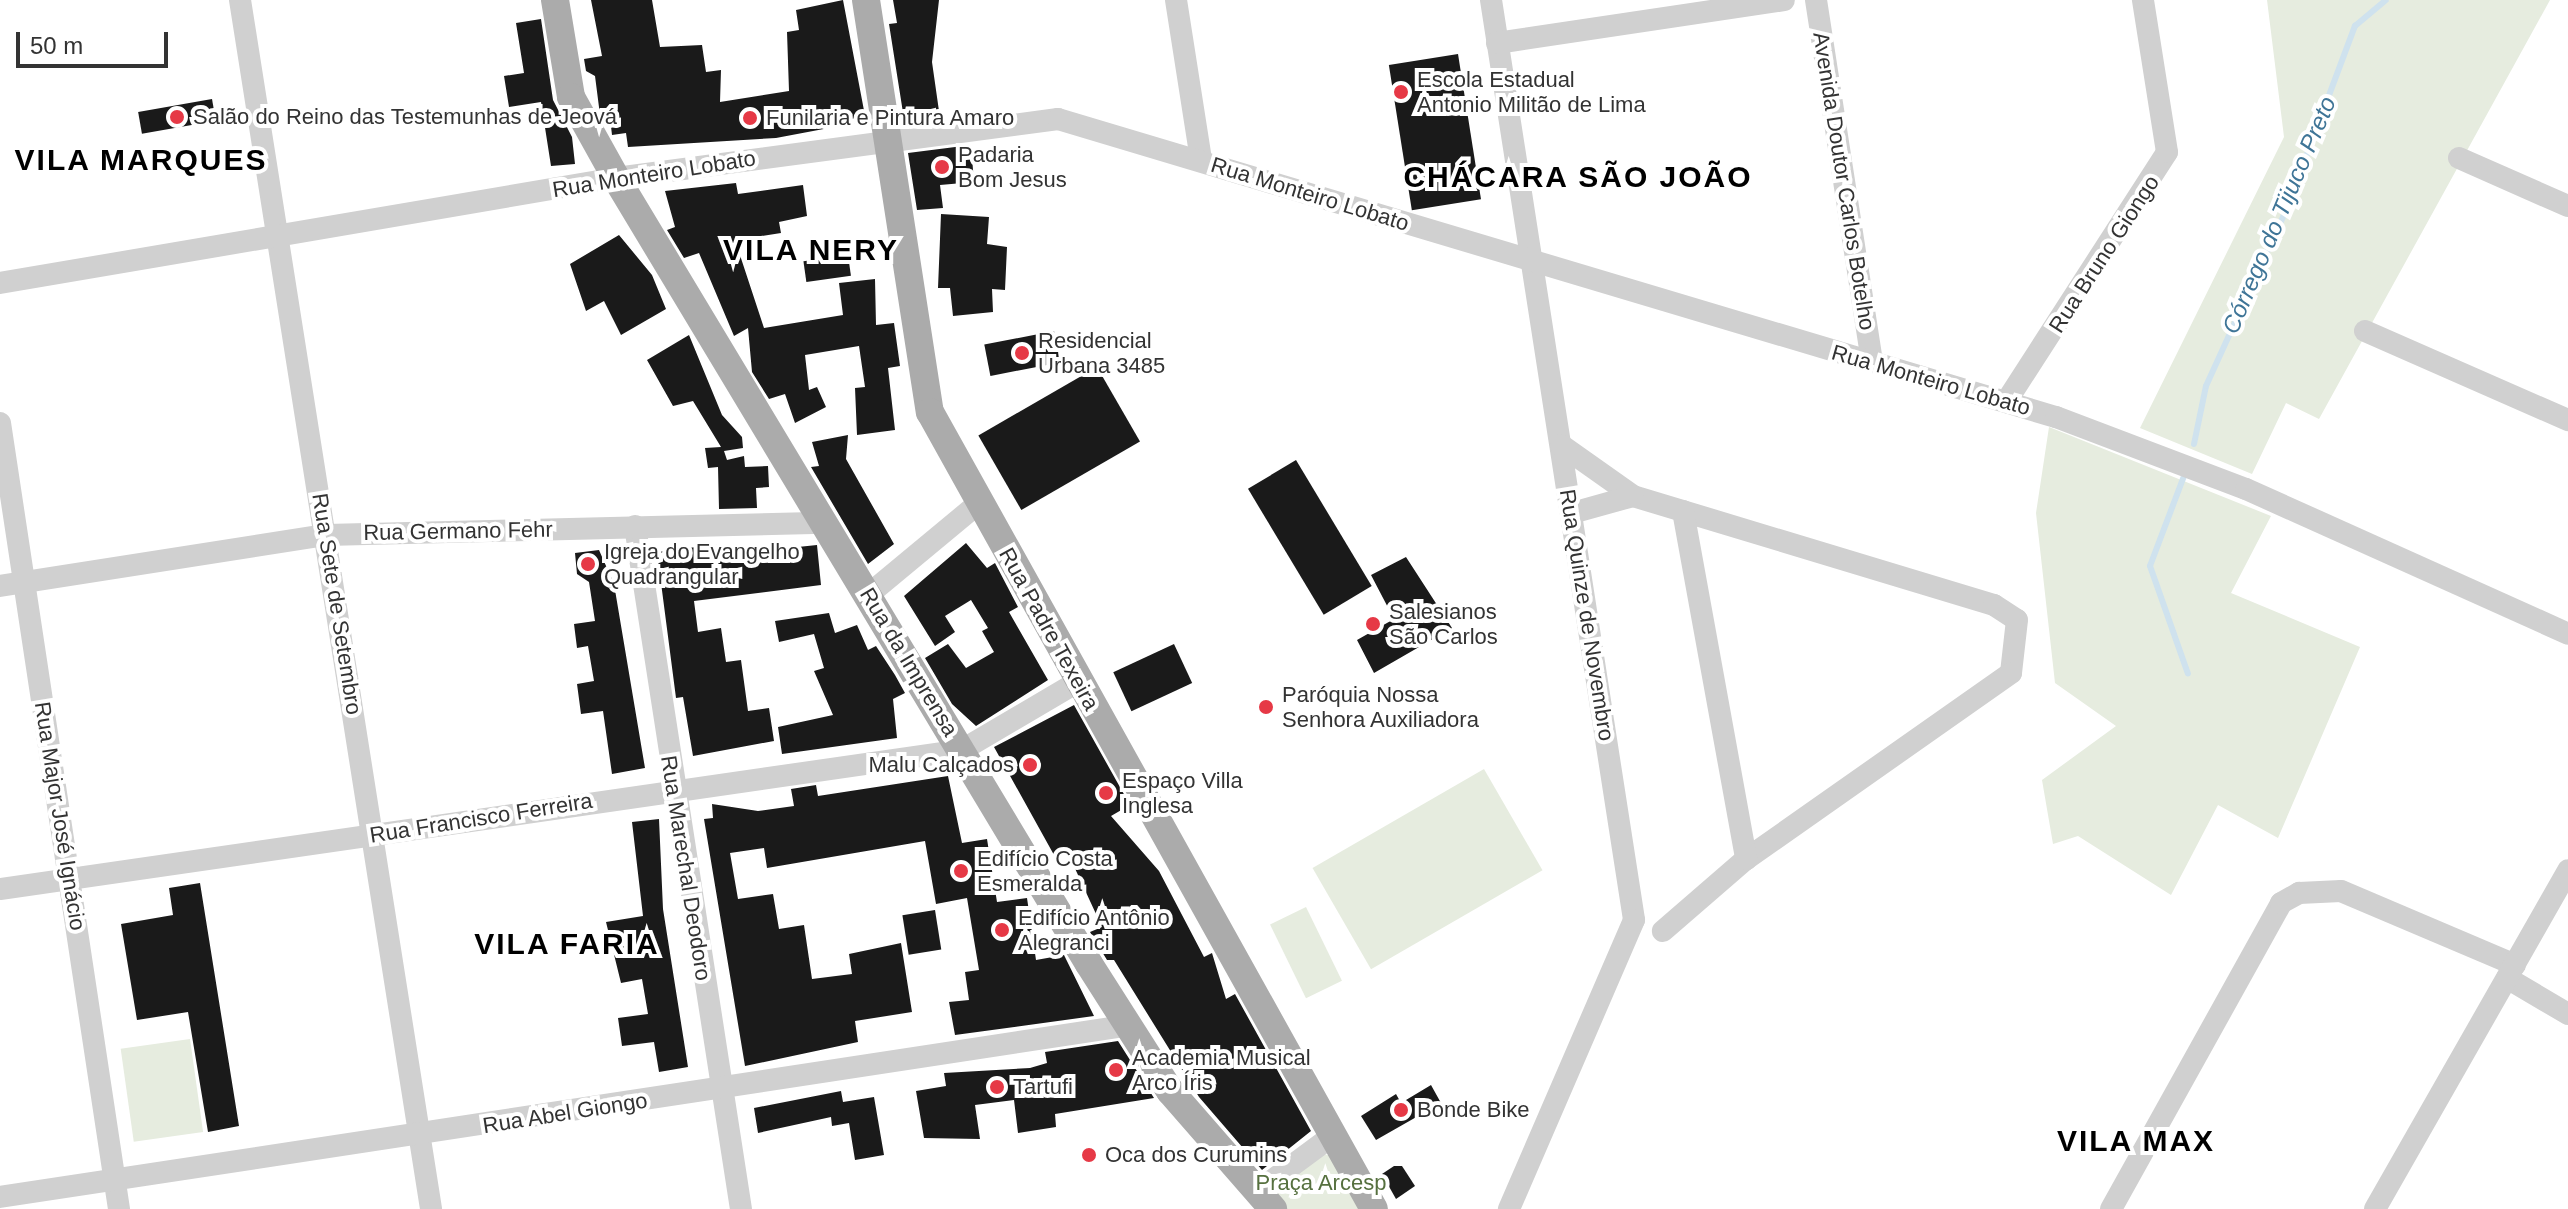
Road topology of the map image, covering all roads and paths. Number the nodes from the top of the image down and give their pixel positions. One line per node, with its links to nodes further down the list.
1 (240, 0): 15 (street, Rua Sete de Setembro)
2 (555, 0): 13 (main road, Rua da Imprensa)
3 (866, 0): 10 (main road, Rua Padre Texeira)
4 (1176, 0): 12 (street)
5 (1491, 0): 9 (street, Rua Quinze de Novembro)
6 (1784, 0): 9 (street)
7 (1816, 0): 19 (street, Avenida Doutor Carlos Botelho)
8 (2143, 0): 20 (street, Rua Bruno Giongo)
9 (1497, 43): 16 (street, Rua Quinze de Novembro)
10 (887, 139): 12 (street, Rua Monteiro Lobato); 13 (street, Rua Monteiro Lobato); 25 (main road, Rua Padre Texeira)
11 (2459, 158): 14 (street)
12 (1201, 159): 16 (street, Rua Monteiro Lobato)
13 (616, 178): 15 (street, Rua Monteiro Lobato); 28 (main road, Rua da Imprensa)
14 (2568, 206)
15 (280, 240): 17 (street, Rua Monteiro Lobato); 30 (street, Rua Sete de Setembro)
16 (1534, 264): 19 (street, Rua Monteiro Lobato); 23 (street, Rua Quinze de Novembro)
17 (0, 283)
18 (2365, 331): 21 (street)
19 (1872, 362): 20 (street, Rua Monteiro Lobato)
20 (2006, 402): 34 (street, Rua Monteiro Lobato)
21 (2568, 420)
22 (0, 423): 31 (street, Rua Major José Ignácio)
23 (1561, 445): 24 (street); 27 (street, Rua Quinze de Novembro)
24 (1633, 496): 26 (street); 27 (street)
25 (979, 503): 33 (street); 35 (main road, Rua Padre Texeira)
26 (1683, 511): 39 (street); 39 (street)
27 (1572, 513): 57 (street, Rua Quinze de Novembro)
28 (824, 523): 29 (street, Rua Germano Fehr); 33 (main road, Rua da Imprensa)
29 (635, 526): 30 (street, Rua Germano Fehr); 37 (street, Rua Marechal Deodoro)
30 (326, 535): 31 (street, Rua Germano Fehr); 38 (street, Rua Sete de Setembro)
31 (23, 582): 32 (street, Rua Germano Fehr); 41 (street, Rua Major José Ignácio)
32 (0, 586)
33 (868, 595): 36 (main road, Rua da Imprensa)
34 (2568, 634)
35 (1079, 681): 36 (street); 49 (main road, Rua Padre Texeira)
36 (962, 750): 37 (street, Rua Francisco Ferreira); 46 (main road, Rua da Imprensa)
37 (673, 789): 38 (street, Rua Francisco Ferreira); 47 (street, Rua Marechal Deodoro)
38 (375, 834): 41 (street, Rua Francisco Ferreira); 48 (street, Rua Sete de Setembro)
39 (1746, 859): 43 (street)
40 (2568, 870): 44 (street)
41 (70, 877): 42 (street, Rua Francisco Ferreira); 50 (street, Rua Major José Ignácio)
42 (0, 889)
43 (1663, 931)
44 (2511, 972): 45 (street); 58 (street); 59 (street)
45 (2568, 1014)
46 (1130, 1025): 47 (street, Rua Abel Giongo); 52 (main road, Rua da Imprensa)
47 (720, 1090): 48 (street, Rua Abel Giongo); 55 (street, Rua Marechal Deodoro)
48 (420, 1135): 50 (street, Rua Abel Giongo); 54 (street, Rua Sete de Setembro)
49 (1332, 1136): 52 (street); 56 (main road, Rua Padre Texeira)
50 (115, 1182): 51 (street, Rua Abel Giongo); 53 (street, Rua Major José Ignácio)
51 (0, 1197)
52 (1266, 1200)
53 (119, 1209)
54 (431, 1209)
55 (741, 1209)
56 (1374, 1209)
57 (1509, 1209)
58 (2111, 1209)
59 (2375, 1209)

